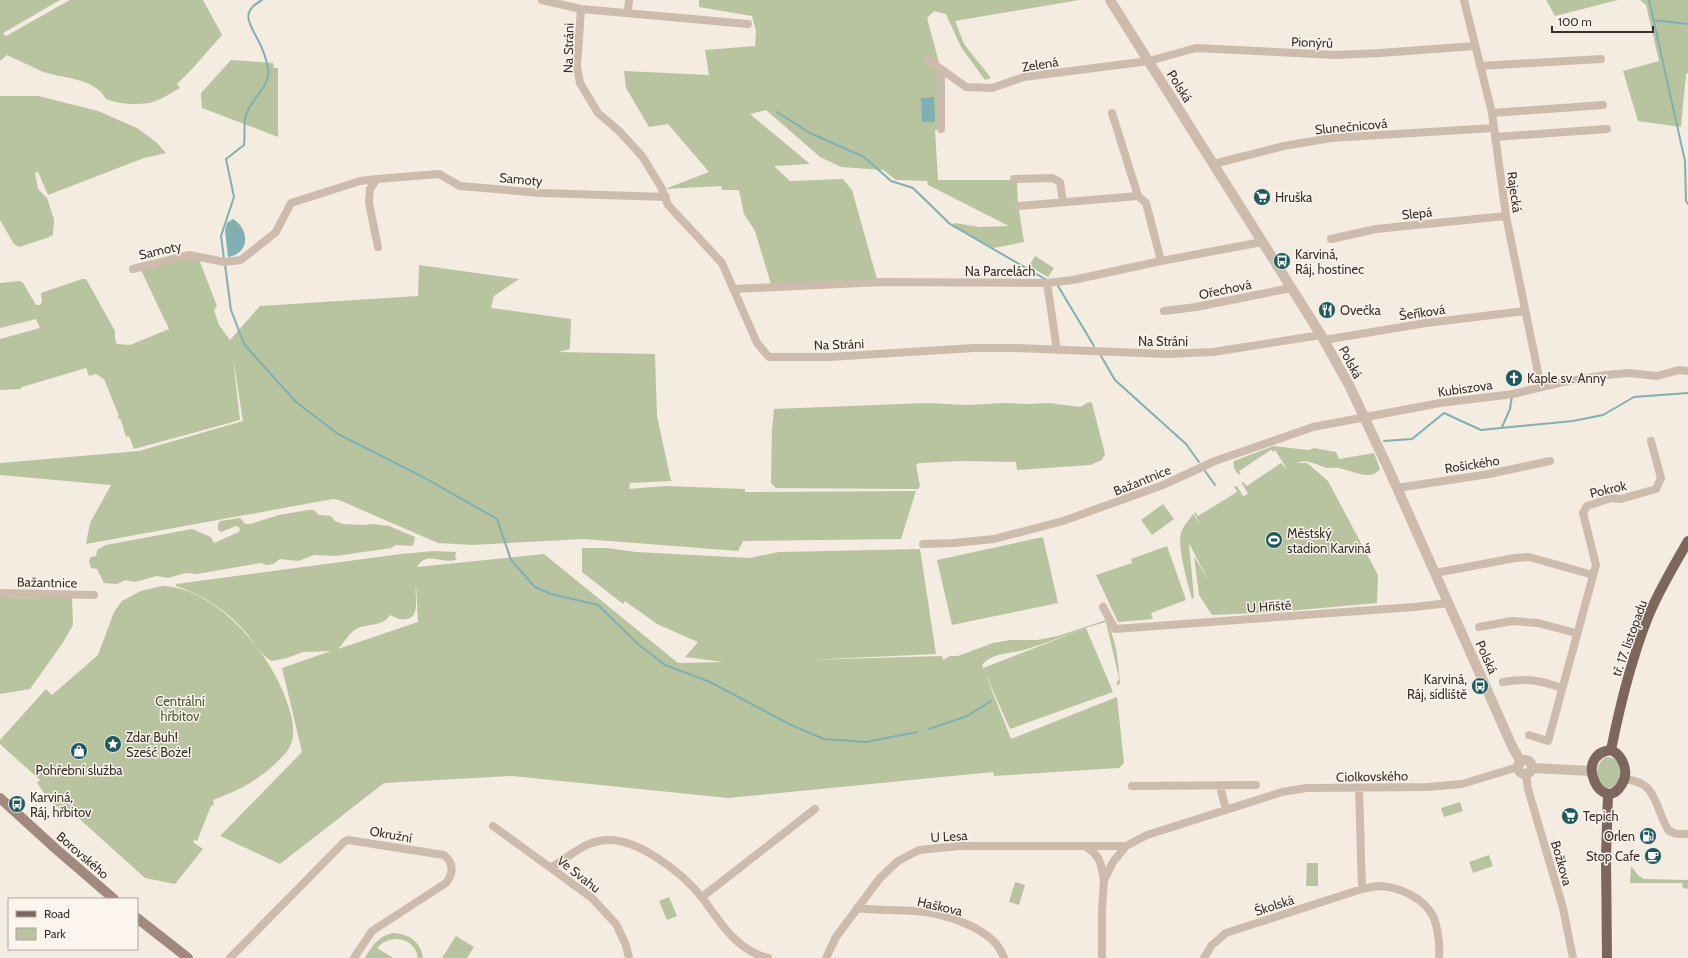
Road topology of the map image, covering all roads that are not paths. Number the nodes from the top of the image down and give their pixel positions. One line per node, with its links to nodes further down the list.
1 (542, 0): 5 (street, Na Stráni)
2 (629, 0): 6 (street)
3 (1110, 0): 11 (street, Polská)
4 (1464, 0): 8 (street, Rajecká)
5 (581, 9): 6 (street, Na Stráni); 25 (street, Na Stráni)
6 (628, 13): 7 (street, Na Stráni)
7 (748, 24)
8 (1475, 46): 11 (street, Pionýrů); 12 (street, Rajecká)
9 (927, 59): 13 (street, Zelená)
10 (1601, 59): 12 (street)
11 (1149, 61): 13 (street, Zelená); 21 (street, Polská)
12 (1480, 66): 16 (street, Rajecká)
13 (941, 70): 18 (street)
14 (1604, 105): 16 (street)
15 (1112, 113): 24 (street)
16 (1492, 113): 17 (street, Rajecká)
17 (1494, 128): 20 (street, Rajecká); 21 (street, Slunečnicová)
18 (941, 129)
19 (1607, 129): 20 (street)
20 (1495, 137): 28 (street, Rajecká)
21 (1213, 164): 30 (street, Polská)
22 (377, 179): 25 (street, Samoty); 31 (street); 33 (street, Samoty)
23 (1014, 179): 26 (street)
24 (1138, 196): 26 (street); 32 (street)
25 (666, 197): 36 (street, Na Stráni)
26 (1063, 202): 27 (street)
27 (1019, 206)
28 (1506, 216): 29 (street, Slepá); 38 (street, Rajecká)
29 (1331, 239)
30 (1262, 242): 32 (street, Na Parcelách); 35 (street, Polská)
31 (378, 247)
32 (1161, 261): 34 (street, Na Parcelách)
33 (134, 269)
34 (1047, 283): 36 (street, Na Parcelách); 40 (street)
35 (1291, 288): 37 (street, Ořechová); 39 (street, Polská)
36 (733, 289): 40 (street, Na Stráni)
37 (1164, 311)
38 (1525, 311): 39 (street, Šeříková); 42 (street, Rajecká)
39 (1322, 337): 40 (street, Na Stráni); 43 (street, Polská)
40 (1057, 350)
41 (1688, 371): 42 (street, Kubiszova)
42 (1541, 387): 43 (street, Kubiszova)
43 (1364, 417): 46 (street, Polská); 48 (street, Bažantnice)
44 (1651, 441): 50 (street, Pokrok)
45 (1550, 461): 46 (street, Rošického)
46 (1397, 488): 49 (street, Polská)
47 (1688, 541): 60 (main road, tř. 17. listopadu)
48 (923, 544)
49 (1435, 573): 50 (street); 53 (street, Polská)
50 (1593, 575): 56 (street, Pokrok)
51 (0, 593): 52 (street, Bažantnice)
52 (94, 595)
53 (1449, 603): 54 (street, U Hřiště); 61 (street, Polská)
54 (1103, 607)
55 (1479, 627): 56 (street)
56 (1576, 633): 58 (street, Pokrok)
57 (1503, 682): 58 (street)
58 (1562, 688): 59 (street, Pokrok)
59 (1529, 735)
60 (1612, 750): 63 (main road); 64 (main road)
61 (1520, 764): 62 (street); 68 (street, Ciolkovského)
62 (1529, 771): 63 (street); 94 (street, Božkova)
63 (1592, 771): 69 (main road)
64 (1625, 779): 69 (main road); 74 (street)
65 (1132, 786): 66 (street)
66 (1220, 786): 67 (street); 72 (street)
67 (1256, 786)
68 (1359, 788): 72 (street, Ciolkovského); 79 (street)
69 (1608, 794): 95 (main road)
70 (0, 798): 81 (main road, Borovského)
71 (815, 809): 80 (street)
72 (1226, 810): 76 (street, Ciolkovského)
73 (493, 826): 77 (street, Ve Svahu)
74 (1688, 834)
75 (1084, 846): 76 (street, U Lesa); 78 (street); 82 (street, U Lesa)
76 (1126, 846): 78 (street, Ciolkovského)
77 (552, 867): 80 (street); 87 (street, Ve Svahu)
78 (1104, 880): 91 (street, Ciolkovského)
79 (1362, 889): 92 (street, Školská); 93 (street, Školská)
80 (702, 897): 88 (street)
81 (113, 898)
82 (857, 908): 89 (street, U Lesa); 90 (street, Haškova)
83 (138, 919): 84 (main road)
84 (188, 958)
85 (230, 958): 86 (street, Okružní)
86 (354, 958)
87 (629, 958)
88 (768, 958)
89 (826, 958)
90 (1004, 958)
91 (1102, 958)
92 (1204, 958)
93 (1440, 958)
94 (1573, 958)
95 (1607, 958)

